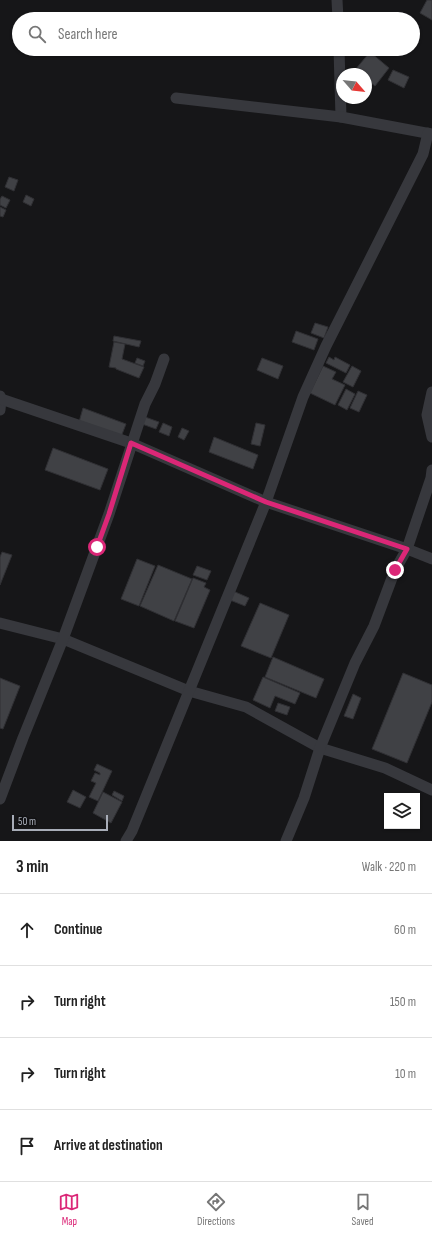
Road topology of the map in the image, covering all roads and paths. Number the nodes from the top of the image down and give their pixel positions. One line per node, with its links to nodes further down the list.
1 (337, 0): 2 (street)
2 (338, 12)
3 (339, 56): 5 (street)
4 (176, 98): 5 (street)
5 (341, 117): 6 (street)
6 (430, 133): 13 (street)
7 (164, 359): 11 (street)
8 (432, 392): 10 (street)
9 (0, 402): 11 (street)
10 (432, 437)
11 (131, 443): 13 (street); 17 (street)
12 (432, 470): 14 (street)
13 (266, 502): 14 (street); 18 (street)
14 (407, 549): 15 (street); 19 (street)
15 (432, 559)
16 (0, 623): 17 (street)
17 (63, 639): 18 (street); 21 (street)
18 (189, 691): 19 (street); 22 (street)
19 (320, 748): 20 (street); 23 (street)
20 (432, 790)
21 (0, 799)
22 (126, 841)
23 (286, 841)

